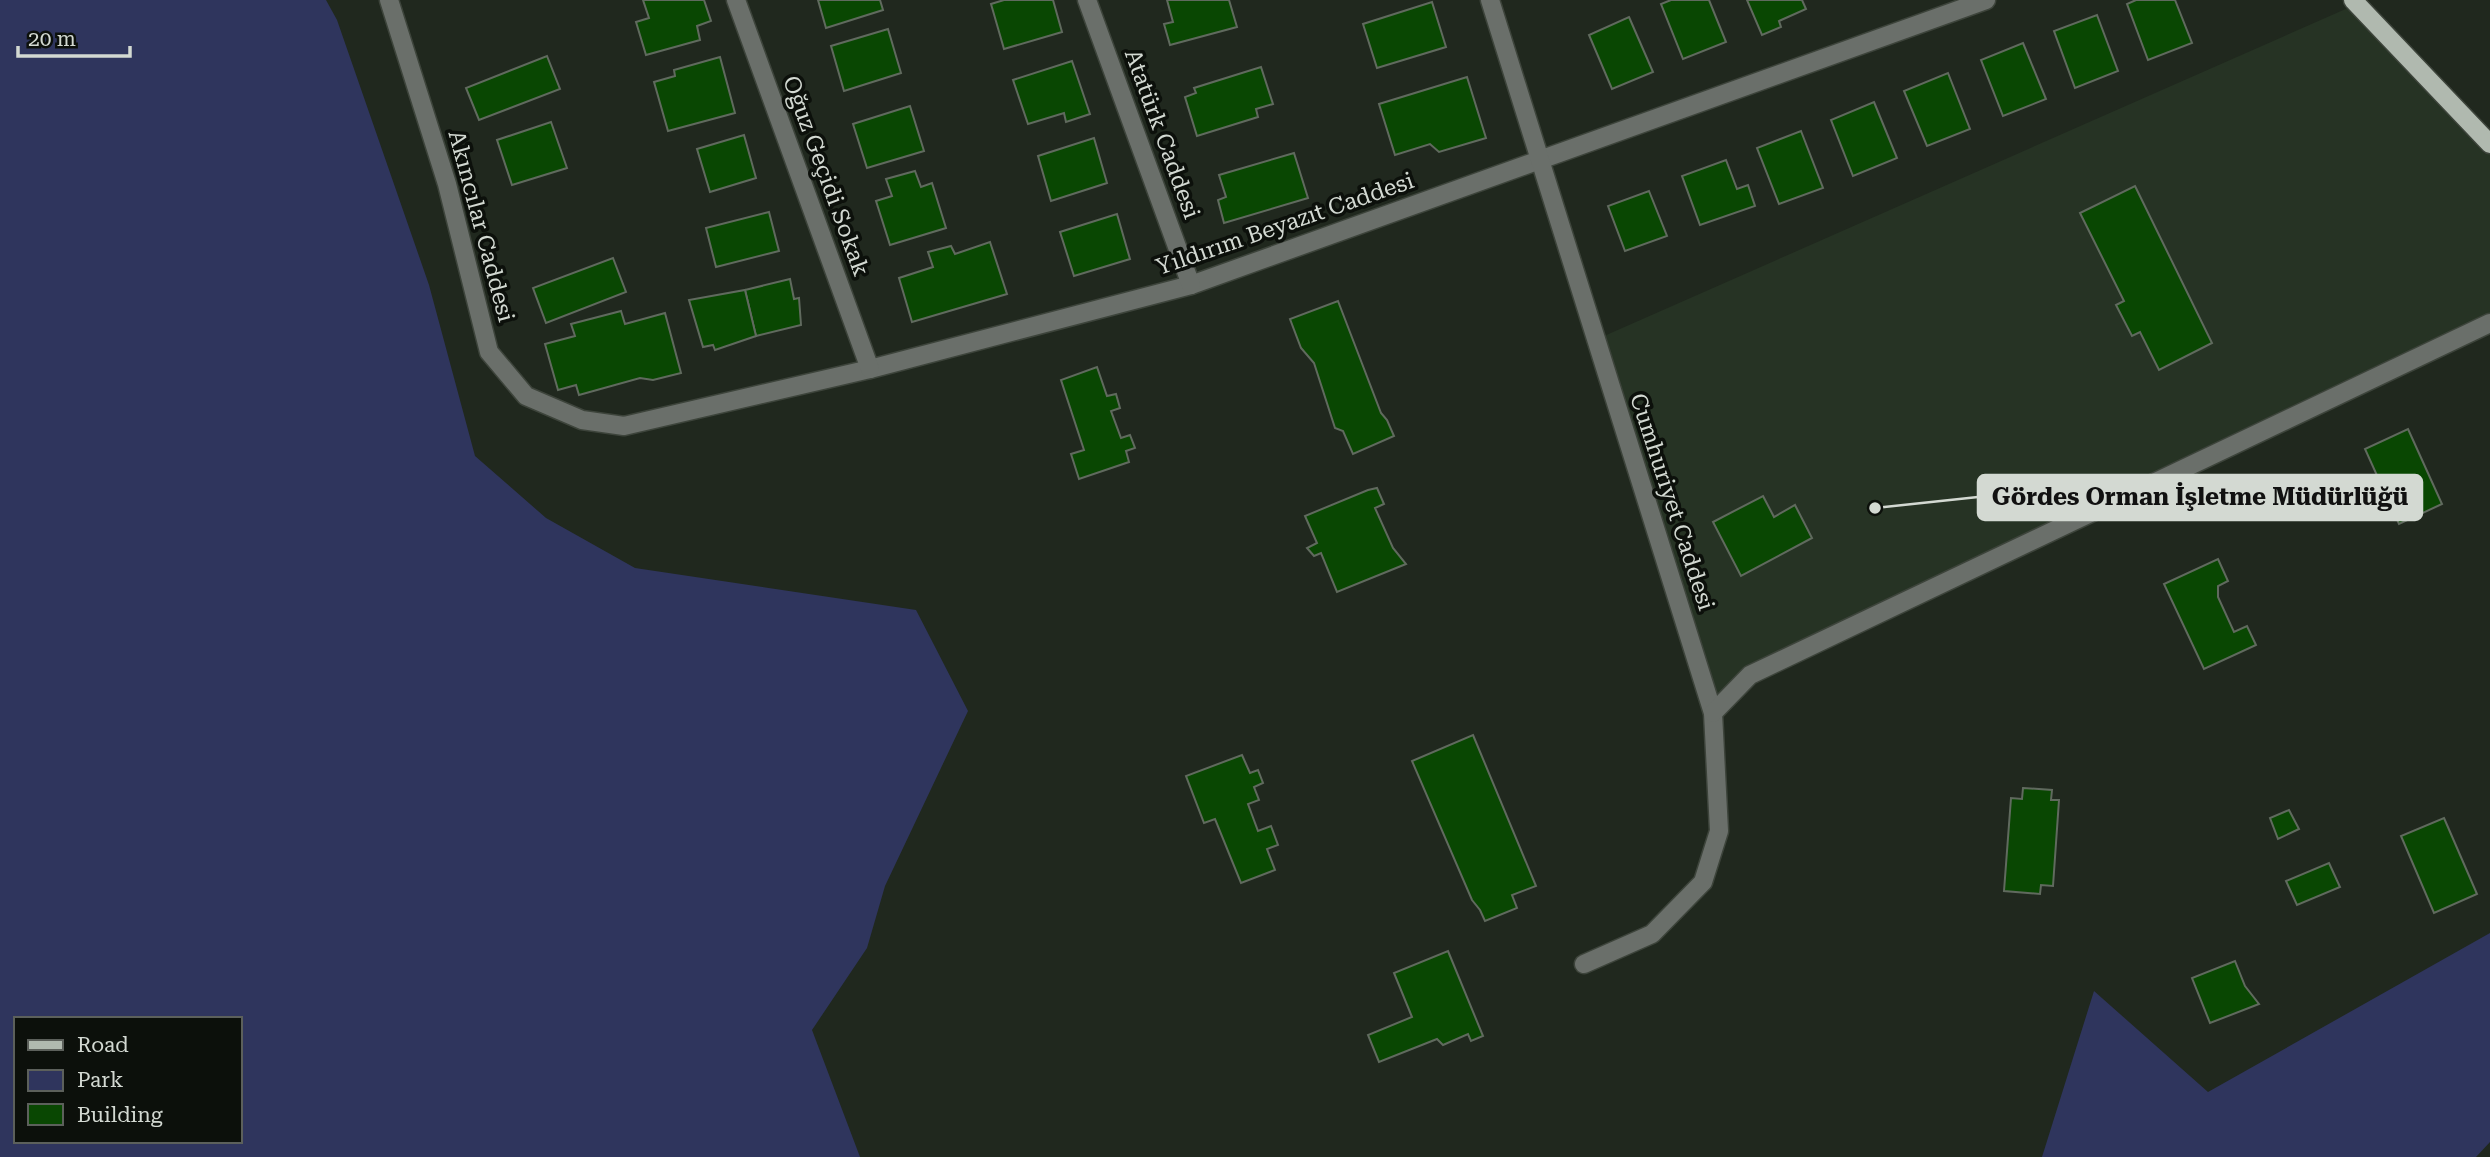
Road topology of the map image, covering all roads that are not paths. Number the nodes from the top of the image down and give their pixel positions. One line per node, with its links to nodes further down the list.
1 (389, 0): 12 (street, Akıncılar Caddesi)
2 (736, 0): 11 (street, Oğuz Geçidi Sokak)
3 (1087, 0): 9 (street, Atatürk Caddesi)
4 (1490, 0): 8 (street, Cumhuriyet Caddesi)
5 (1986, 0): 8 (street, Yıldırım Beyazıt Caddesi)
6 (2353, 0): 7 (main road)
7 (2490, 144)
8 (1539, 161): 9 (street, Yıldırım Beyazıt Caddesi); 13 (street, Cumhuriyet Caddesi)
9 (1191, 285): 11 (street, Yıldırım Beyazıt Caddesi)
10 (2490, 323): 13 (street)
11 (870, 369): 12 (street, Yıldırım Beyazıt Caddesi)
12 (582, 420)
13 (1713, 713): 14 (street, Cumhuriyet Caddesi)
14 (1584, 964)

